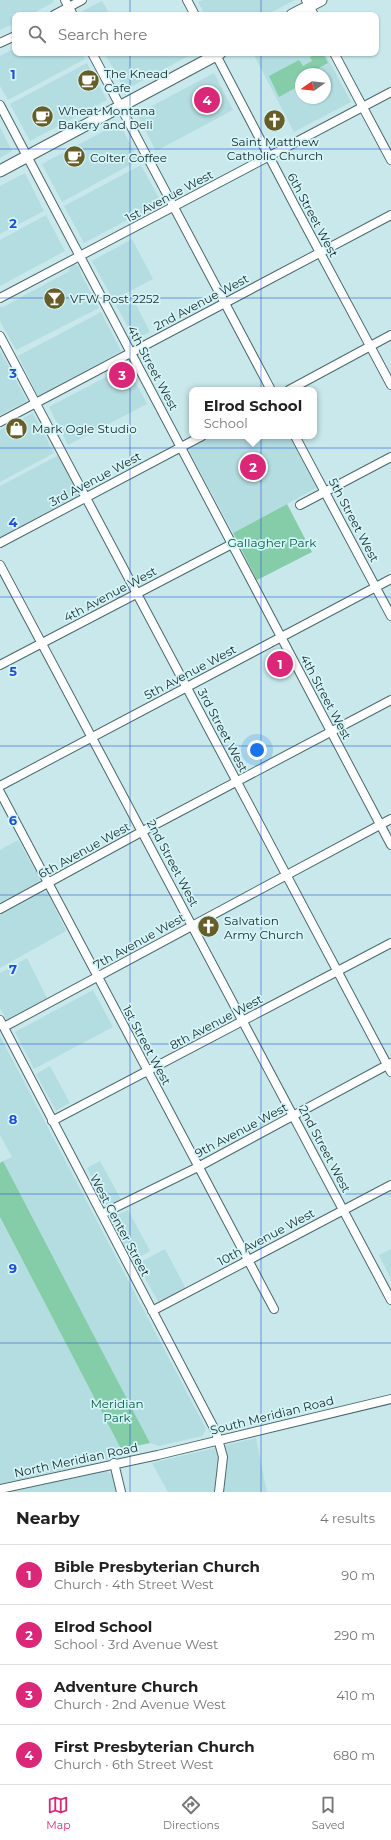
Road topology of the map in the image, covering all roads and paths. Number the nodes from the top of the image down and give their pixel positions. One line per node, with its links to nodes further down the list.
1 (82, 0): 4 (street)
2 (187, 0): 7 (street)
3 (321, 0): 5 (main road)
4 (69, 7): 6 (street)
5 (310, 7): 8 (main road)
6 (60, 12)
7 (193, 12)
8 (299, 12)
9 (12, 38): 10 (street)
10 (0, 44)
11 (94, 56): 17 (street)
12 (213, 56): 17 (main road)
13 (218, 56): 19 (street, 6th Street West)
14 (336, 56): 18 (street)
15 (391, 92): 18 (street, 1st Avenue West)
16 (0, 105): 20 (street, 4th Street West)
17 (120, 107): 20 (main road); 23 (street)
18 (362, 107): 19 (street, 1st Avenue West); 21 (street)
19 (269, 156): 23 (street, 1st Avenue West); 25 (street, 6th Street West)
20 (27, 157): 22 (main road); 26 (street, 4th Street West)
21 (391, 160)
22 (0, 171)
23 (173, 207): 26 (street, 1st Avenue West); 28 (street)
24 (391, 215): 25 (street, 2nd Avenue West)
25 (320, 253): 28 (street, 2nd Avenue West); 31 (street, 6th Street West)
26 (80, 256): 27 (street, 1st Avenue West); 32 (street, 4th Street West)
27 (0, 298)
28 (224, 303): 32 (street, 2nd Avenue West); 34 (street)
29 (0, 336): 36 (street, 3rd Street West)
30 (391, 336): 31 (street)
31 (371, 346): 33 (street, 6th Street West); 35 (street)
32 (131, 352): 36 (street, 2nd Avenue West); 40 (street, 4th Street West)
33 (391, 385)
34 (269, 387)
35 (295, 387)
36 (36, 403): 37 (street, 2nd Avenue West); 43 (street, 3rd Street West)
37 (0, 422)
38 (196, 439): 40 (street, 3rd Avenue West)
39 (297, 439): 42 (street, 5th Street West)
40 (181, 447): 43 (street, 3rd Avenue West); 46 (street, 4th Street West)
41 (391, 458): 42 (street)
42 (325, 492): 44 (street); 49 (street, 5th Street West)
43 (86, 498): 45 (street, 3rd Avenue West); 50 (street, 3rd Street West)
44 (300, 505)
45 (0, 543)
46 (232, 544): 50 (street, 4th Avenue West); 52 (street, 4th Street West)
47 (0, 565): 53 (street, 2nd Street West)
48 (391, 579): 49 (street, 5th Avenue West)
49 (376, 587): 51 (street, 5th Street West); 52 (street, 5th Avenue West)
50 (137, 593): 53 (street, 4th Avenue West); 55 (street, 3rd Street West)
51 (391, 616)
52 (281, 638): 55 (street, 5th Avenue West); 57 (street, 4th Street West)
53 (42, 643): 54 (street, 4th Avenue West); 58 (street, 2nd Street West)
54 (0, 665)
55 (186, 687): 58 (street, 5th Avenue West); 59 (street, 3rd Street West)
56 (391, 700): 57 (street, 6th Avenue West)
57 (330, 732): 59 (street, 6th Avenue West); 63 (street, 4th Street West)
58 (92, 738): 60 (street, 5th Avenue West); 64 (street, 2nd Street West)
59 (237, 782): 64 (street, 6th Avenue West); 66 (street, 3rd Street West)
60 (0, 786)
61 (0, 792): 67 (street, 1st Street West)
62 (391, 818): 63 (street, 7th Avenue West)
63 (380, 824): 65 (street, 4th Street West); 66 (street, 7th Avenue West)
64 (143, 831): 67 (street, 6th Avenue West); 69 (street, 2nd Street West)
65 (391, 845)
66 (286, 874): 69 (street, 7th Avenue West); 71 (street, 3rd Street West)
67 (48, 883): 68 (street, 6th Avenue West); 72 (street, 1st Street West)
68 (0, 909)
69 (192, 926): 72 (street, 7th Avenue West); 73 (street, 2nd Street West)
70 (391, 943): 71 (street, 8th Avenue West)
71 (337, 971): 73 (street, 8th Avenue West); 75 (street, 3rd Street West)
72 (98, 978): 74 (street, 7th Avenue West); 76 (street, 1st Street West)
73 (243, 1022): 76 (street, 8th Avenue West); 77 (street, 2nd Street West)
74 (2, 1024): 78 (street, West Center Street)
75 (390, 1067): 77 (street, 9th Avenue West)
76 (148, 1072): 78 (street, 8th Avenue West); 79 (street, 1st Street West)
77 (294, 1115): 79 (street, 9th Avenue West); 81 (street, 2nd Street West)
78 (52, 1121): 82 (street, West Center Street)
79 (198, 1167): 82 (street, 9th Avenue West); 83 (street, 1st Street West)
80 (391, 1185): 81 (street, 10th Avenue West)
81 (344, 1210): 83 (street, 10th Avenue West); 84 (street, 2nd Street West)
82 (102, 1214): 86 (street, West Center Street)
83 (247, 1260): 85 (street, 1st Street West); 86 (street, 10th Avenue West)
84 (391, 1300)
85 (274, 1309)
86 (152, 1311): 88 (street, West Center Street)
87 (391, 1399): 88 (street, South Meridian Road)
88 (219, 1440): 89 (street, South Meridian Road); 93 (street, West Center Street)
89 (158, 1455): 90 (street, North Meridian Road)
90 (114, 1463): 91 (street, North Meridian Road); 92 (street)
91 (0, 1489)
92 (121, 1492)
93 (219, 1492)

